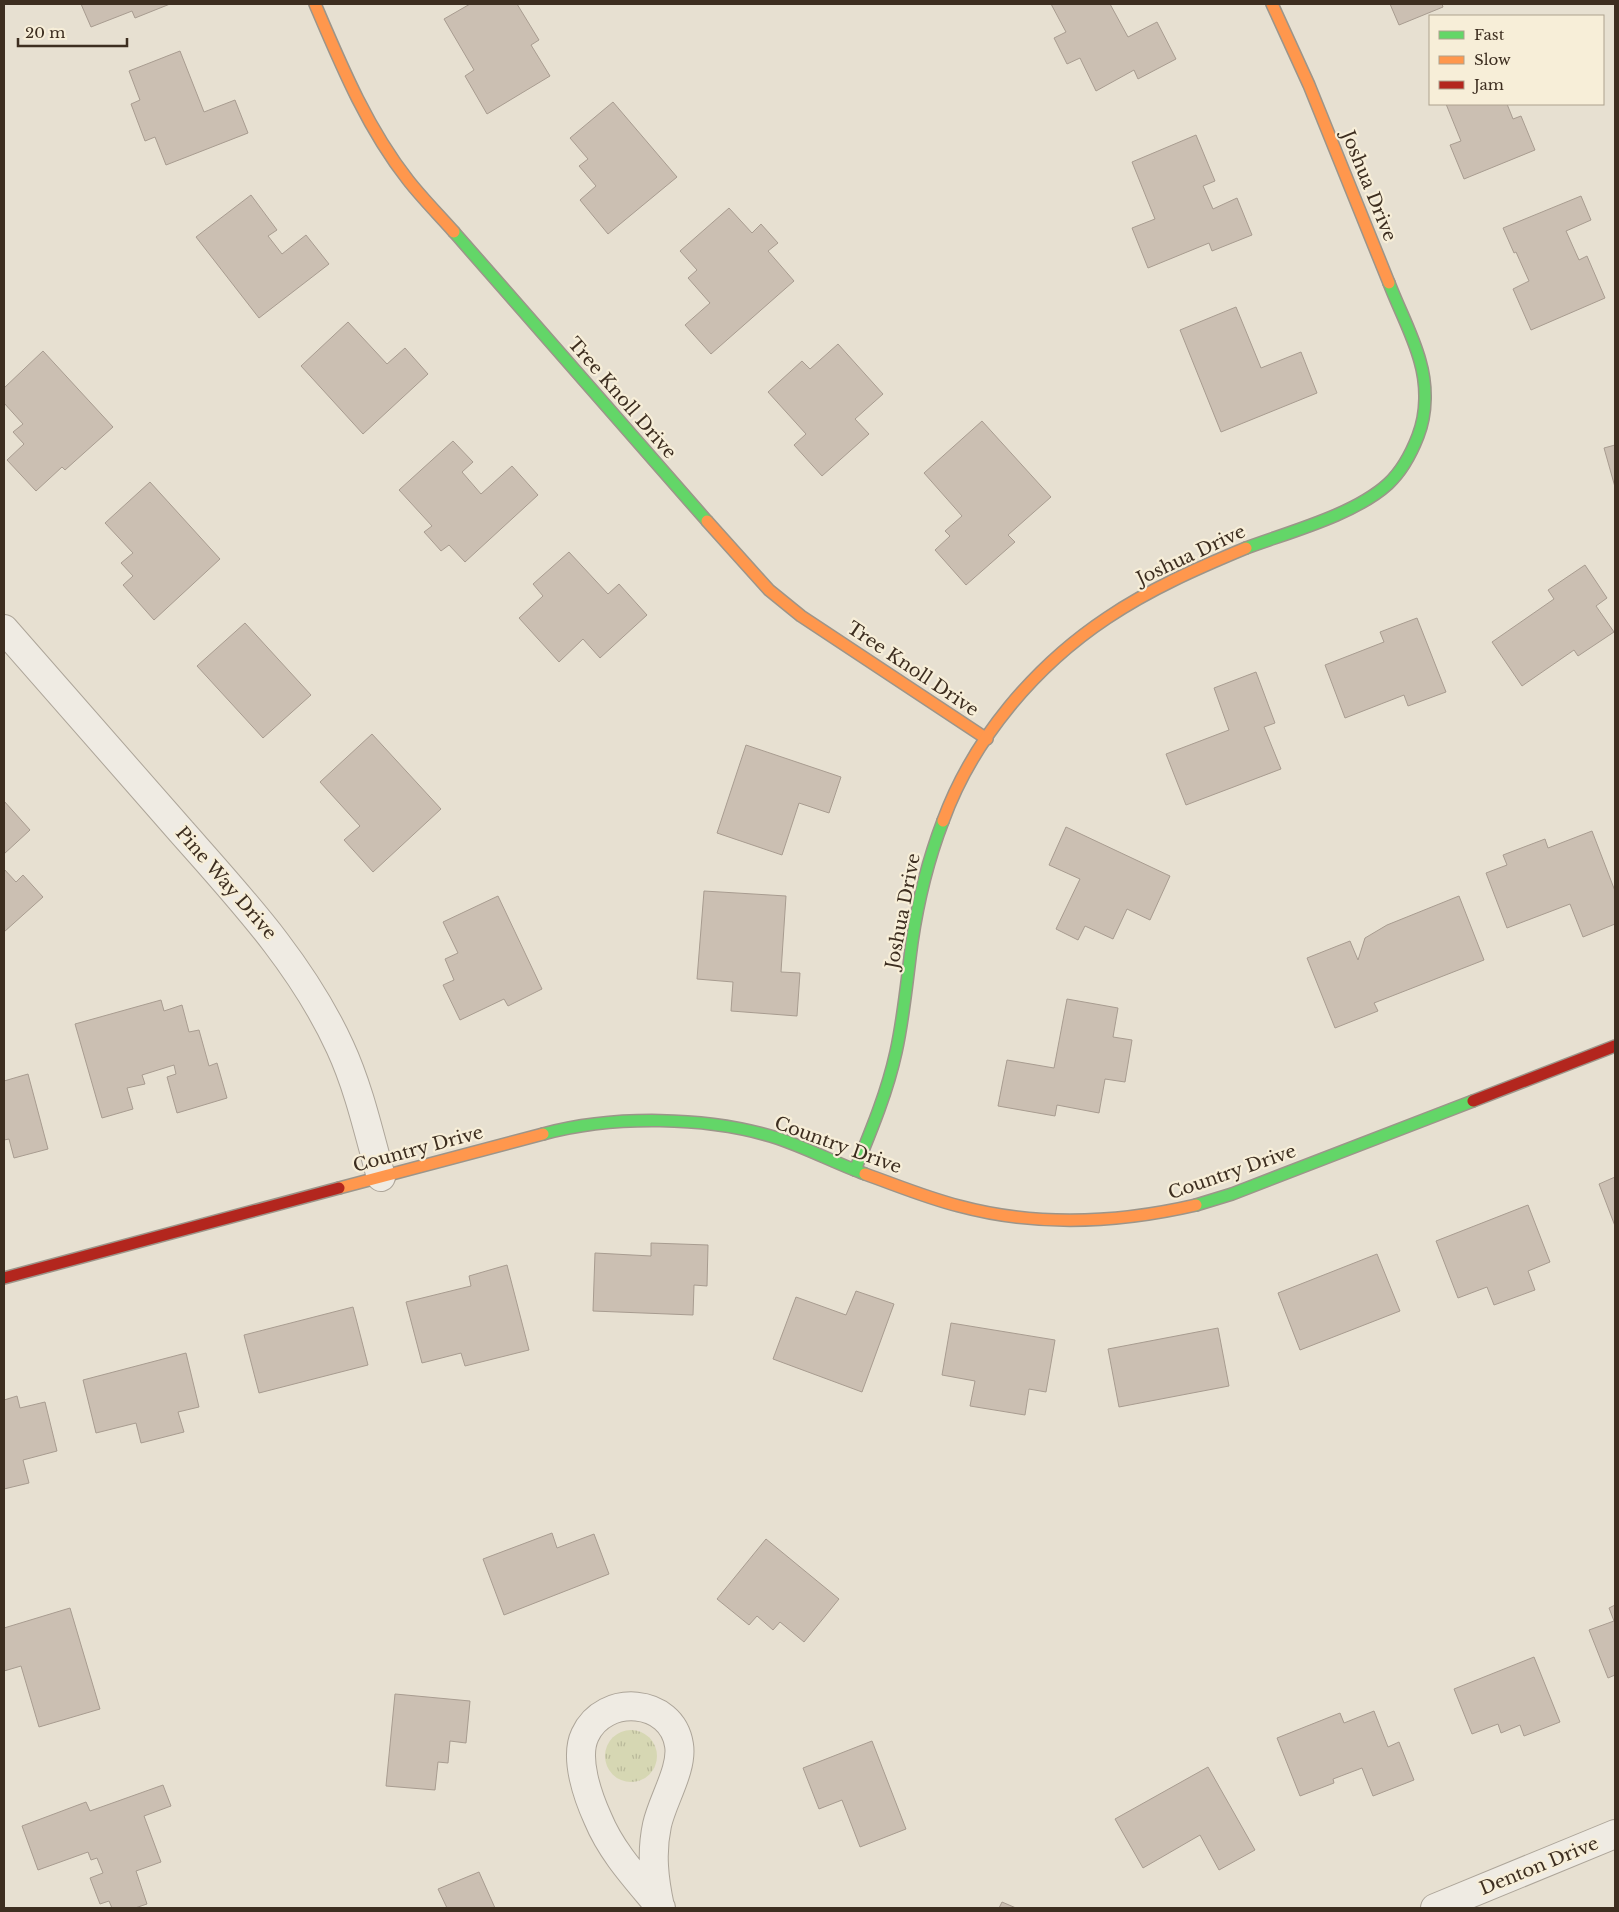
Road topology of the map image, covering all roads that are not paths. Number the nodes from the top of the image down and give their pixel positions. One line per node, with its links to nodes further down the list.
1 (315, 4): 4 (street, Tree Knoll Drive)
2 (1272, 4): 4 (street, Joshua Drive)
3 (4, 629): 7 (street, Pine Way Drive)
4 (987, 739): 6 (street, Joshua Drive)
5 (1615, 1046): 6 (street, Country Drive)
6 (855, 1170): 7 (street, Country Drive)
7 (382, 1177): 8 (street, Country Drive)
8 (4, 1278)
9 (1615, 1834): 11 (street, Denton Drive)
10 (660, 1908): 10 (street)
11 (1435, 1908)

